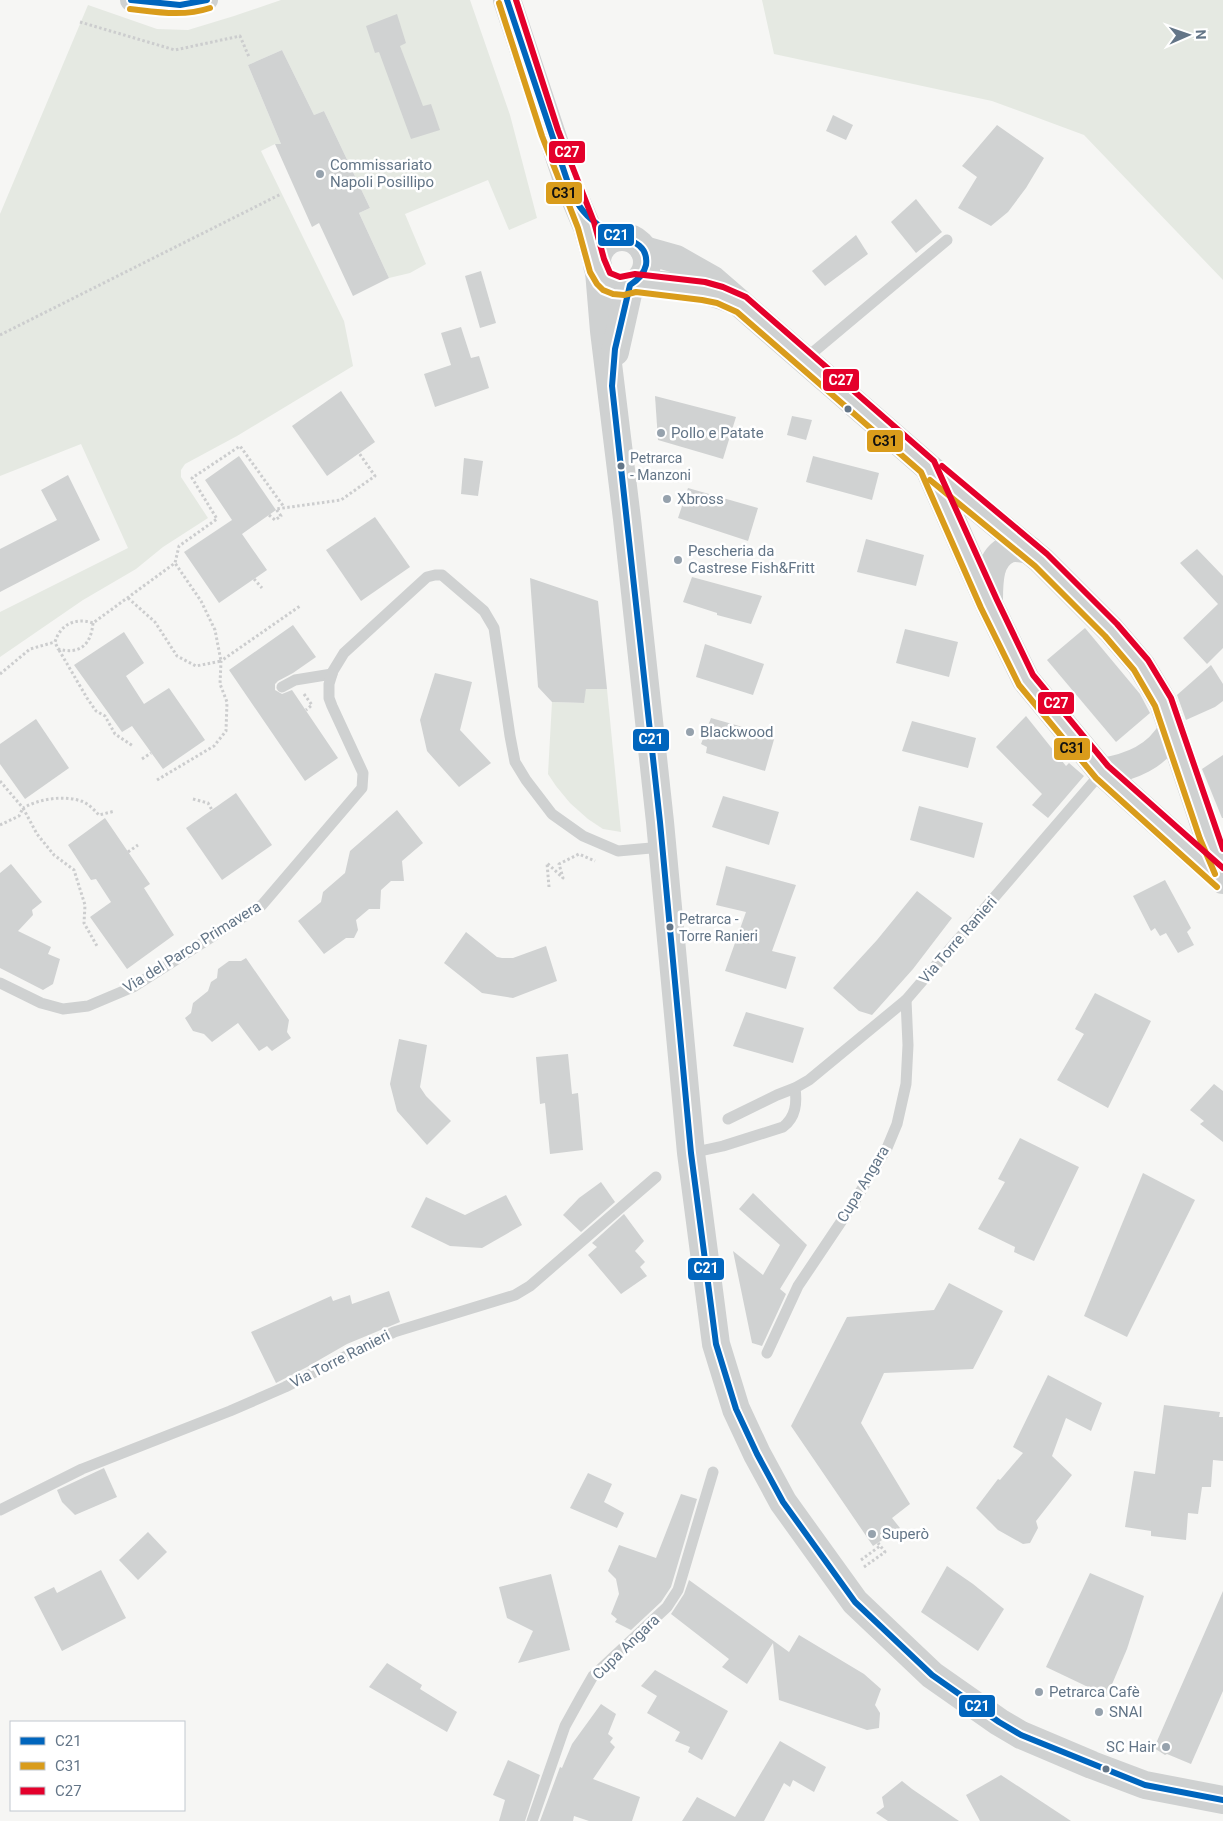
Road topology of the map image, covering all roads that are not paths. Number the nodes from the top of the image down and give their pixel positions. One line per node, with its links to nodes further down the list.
1 (131, 0): 2 (street)
2 (207, 0)
3 (507, 0): 4 (street)
4 (579, 207): 6 (street); 7 (street)
5 (947, 240): 10 (lane)
6 (633, 244): 7 (street); 8 (street); 9 (street)
7 (598, 268): 8 (street); 11 (street)
8 (632, 284): 9 (street); 11 (street)
9 (742, 304): 10 (street)
10 (805, 359): 12 (street)
11 (612, 386): 19 (street)
12 (928, 467): 13 (street); 14 (street)
13 (1030, 550): 14 (street); 17 (street)
14 (989, 604): 18 (street)
15 (332, 674): 16 (lane); 19 (lane, Via del Parco Primavera); 22 (lane, Via del Parco Primavera)
16 (282, 687)
17 (1172, 730): 18 (street); 20 (street)
18 (1102, 772): 21 (street); 23 (lane, Via Torre Ranieri)
19 (662, 847): 26 (street)
20 (1223, 871)
21 (1223, 880)
22 (0, 982)
23 (906, 1000): 24 (lane, Via Torre Ranieri); 28 (lane, Cupa Angara)
24 (796, 1088): 25 (lane, Via Torre Ranieri); 26 (lane)
25 (728, 1119)
26 (691, 1153): 31 (street)
27 (656, 1177): 30 (lane, Via Torre Ranieri)
28 (767, 1353)
29 (713, 1472): 32 (lane, Cupa Angara)
30 (0, 1510)
31 (1223, 1800)
32 (532, 1821)

